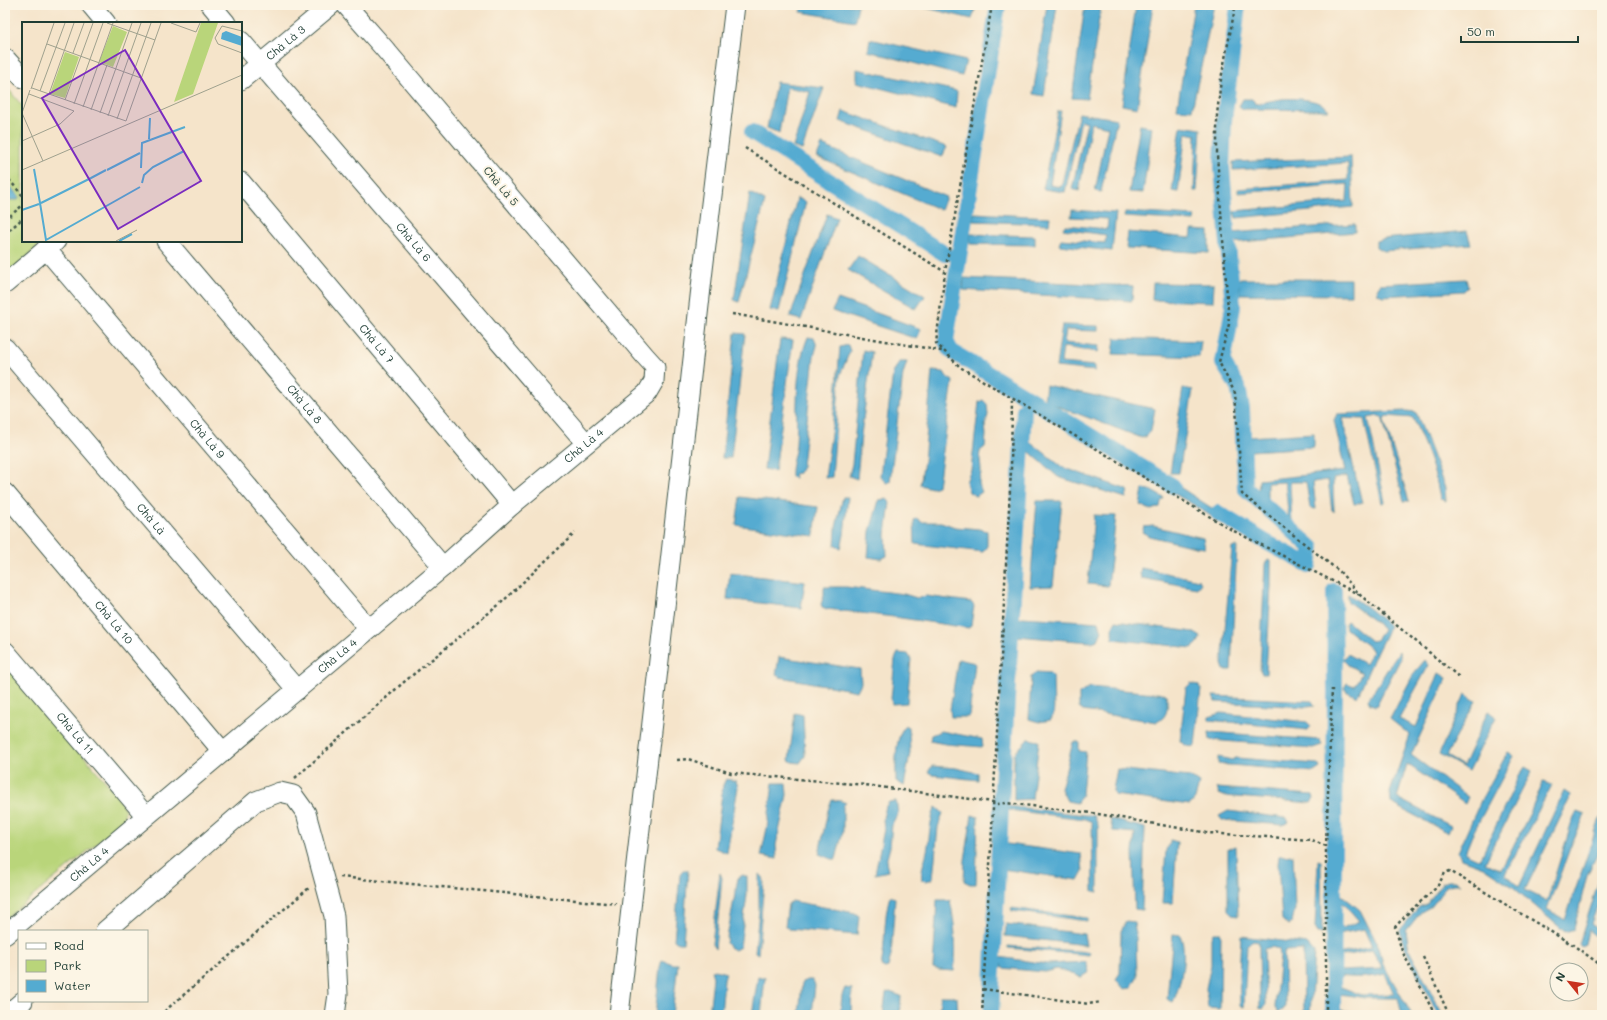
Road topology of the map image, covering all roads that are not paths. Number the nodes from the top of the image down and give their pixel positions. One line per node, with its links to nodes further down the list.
1 (91, 5): 6 (street)
2 (211, 5): 7 (street)
3 (331, 5): 10 (street, Chà Là 3)
4 (346, 5): 18 (street, Chà Là 5)
5 (735, 5): 33 (street)
6 (105, 22)
7 (225, 22)
8 (242, 41): 10 (street, Chà Là 6)
9 (5, 58): 11 (street)
10 (260, 64): 12 (street, Chà Là 3); 19 (street, Chà Là 6)
11 (22, 77)
12 (242, 79)
13 (242, 183): 21 (street, Chà Là 7)
14 (167, 242): 22 (street, Chà Là 8)
15 (51, 245): 16 (street); 23 (street, Chà Là 9)
16 (5, 284)
17 (5, 348): 25 (street, Chà Là)
18 (655, 367): 19 (street, Chà Là 4)
19 (586, 443): 21 (street, Chà Là 4)
20 (5, 493): 26 (street, Chà Là 10)
21 (512, 506): 22 (street, Chà Là 4)
22 (443, 567): 23 (street, Chà Là 4)
23 (369, 629): 25 (street, Chà Là 4)
24 (5, 651): 27 (street, Chà Là 11)
25 (297, 690): 26 (street, Chà Là 4)
26 (223, 752): 27 (street, Chà Là 4)
27 (146, 816): 29 (street, Chà Là 4)
28 (106, 930): 32 (street)
29 (5, 935)
30 (22, 1002): 31 (street)
31 (7, 1015)
32 (335, 1015)
33 (618, 1015)

